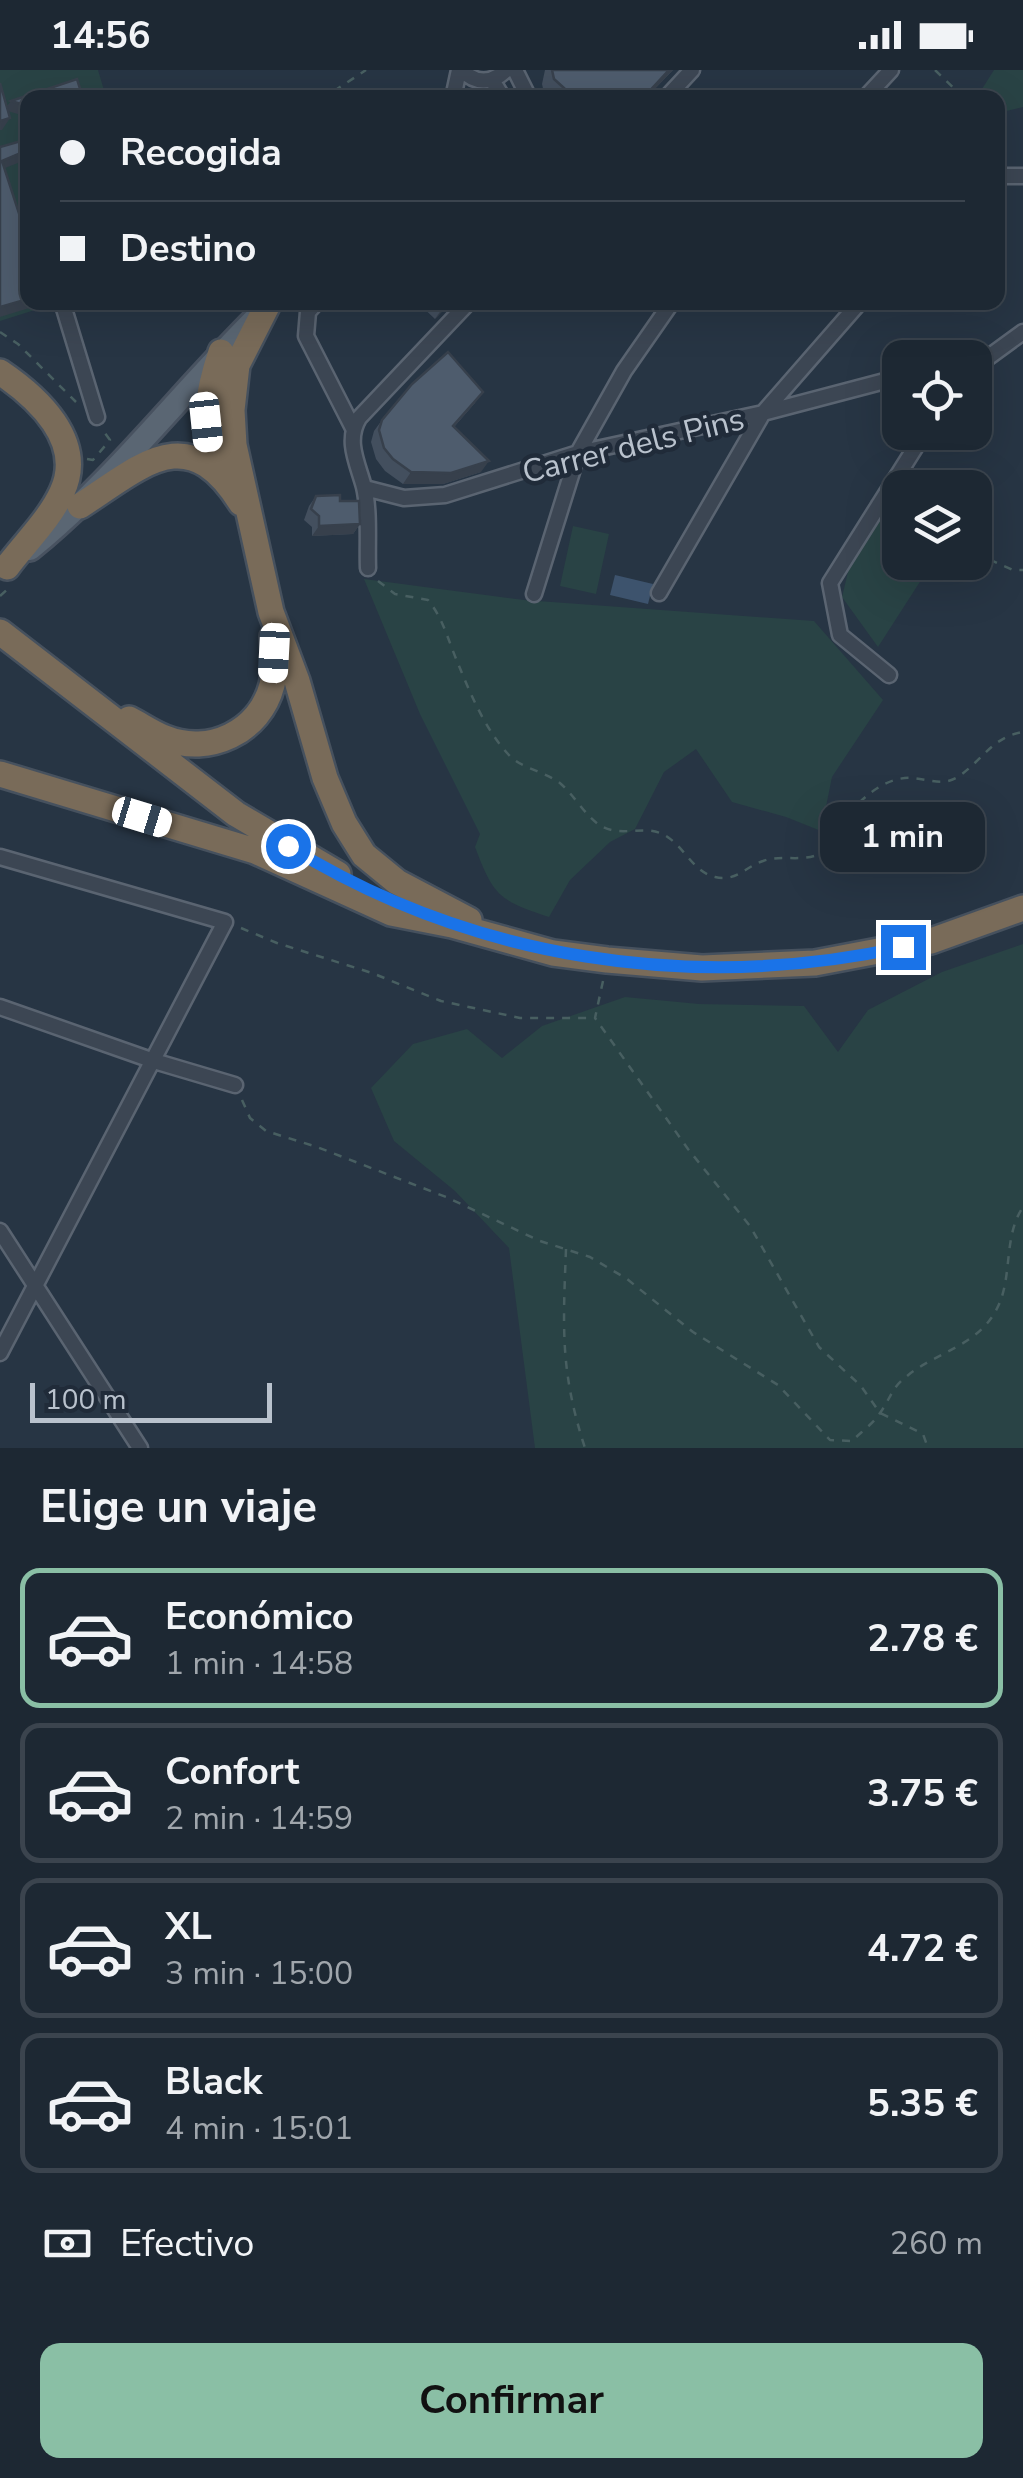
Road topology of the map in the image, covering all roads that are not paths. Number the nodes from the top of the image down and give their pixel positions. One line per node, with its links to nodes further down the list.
1 (461, 70): 5 (street)
2 (506, 70): 5 (street)
3 (692, 70): 8 (street)
4 (891, 70): 9 (street)
5 (488, 80): 6 (street); 7 (street)
6 (479, 90)
7 (496, 90)
8 (673, 90)
9 (872, 90)
10 (64, 310): 25 (street)
11 (262, 310): 18 (main road)
12 (265, 310): 34 (highway)
13 (310, 310): 26 (street)
14 (461, 310): 26 (street)
15 (667, 310): 28 (street)
16 (853, 310): 24 (street)
17 (1023, 332): 19 (street)
18 (221, 352): 29 (highway); 32 (main road)
19 (997, 352): 20 (street); 21 (street)
20 (992, 353)
21 (992, 355)
22 (0, 372): 36 (highway)
23 (882, 382): 24 (street, Carrer dels Pins)
24 (763, 413): 28 (street, Carrer dels Pins); 37 (street)
25 (97, 417)
26 (352, 428): 30 (street)
27 (914, 450): 31 (street)
28 (578, 454): 30 (street, Carrer dels Pins); 38 (street)
29 (215, 469): 32 (highway); 34 (highway)
30 (364, 488): 35 (street)
31 (879, 505): 33 (street); 41 (street)
32 (80, 506): 36 (main road)
33 (882, 506)
34 (246, 511): 39 (highway)
35 (368, 568)
36 (3, 570)
37 (659, 593)
38 (534, 594)
39 (271, 612): 42 (highway); 47 (highway)
40 (0, 632): 42 (highway)
41 (889, 676)
42 (85, 700): 46 (highway)
43 (0, 774): 46 (highway)
44 (0, 857): 49 (street)
45 (1023, 908): 47 (highway)
46 (452, 924): 47 (highway)
47 (499, 938)
48 (0, 1007): 49 (street)
49 (154, 1061): 50 (street); 52 (street)
50 (235, 1085)
51 (0, 1231): 52 (street)
52 (35, 1284): 53 (street); 54 (street)
53 (0, 1354)
54 (140, 1448)

